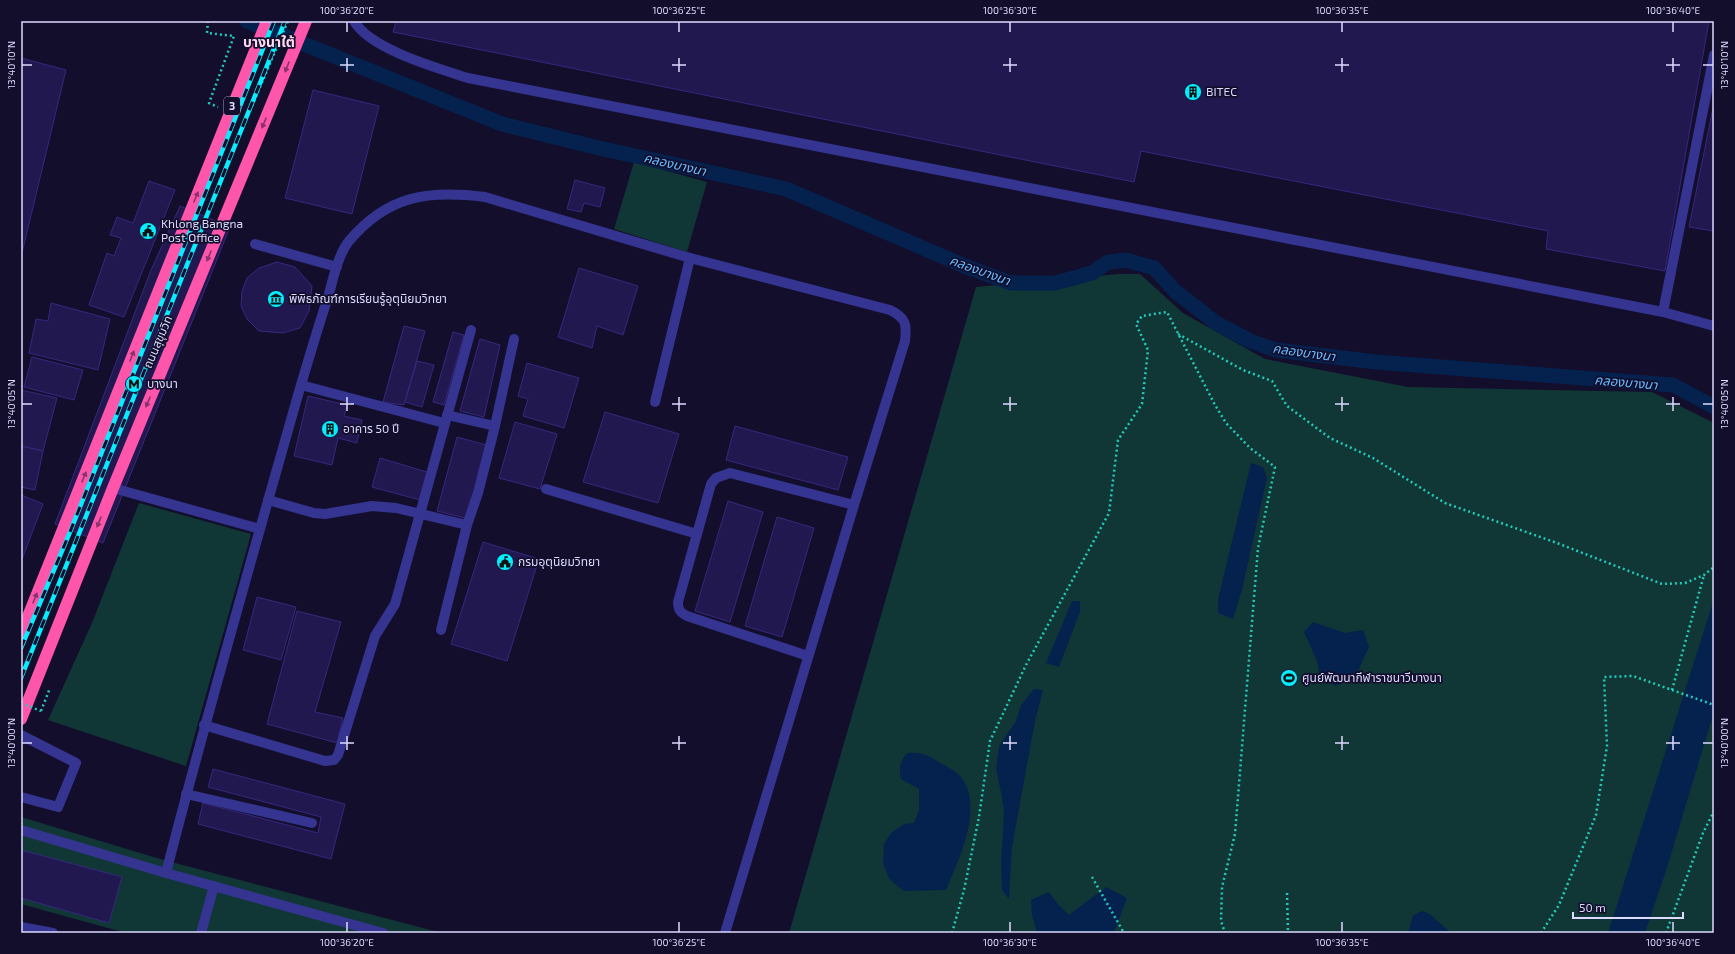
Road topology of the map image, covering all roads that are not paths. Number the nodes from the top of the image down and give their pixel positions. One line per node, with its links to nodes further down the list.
1 (267, 21): 25 (highway, ถนนสุขุมวิท / 3, one-way to 1)
2 (306, 21): 16 (highway, ถนนสุขุมวิท, one-way to 16)
3 (354, 21): 8 (street)
4 (1714, 55): 8 (street)
5 (255, 244): 7 (street)
6 (690, 258): 7 (street); 13 (street); 19 (street)
7 (337, 267): 12 (street)
8 (1663, 312): 9 (street)
9 (1714, 326)
10 (471, 330): 14 (street)
11 (514, 339): 15 (street)
12 (301, 386): 14 (street); 18 (street)
13 (655, 402)
14 (446, 419): 15 (street); 20 (street)
15 (495, 426): 21 (street)
16 (113, 488): 22 (street); 27 (highway, ถนนสุขุมวิท, one-way to 27)
17 (546, 490): 23 (street)
18 (268, 500): 20 (street); 22 (street)
19 (854, 505): 23 (street); 26 (street)
20 (420, 514): 21 (street); 28 (street)
21 (467, 525): 24 (street)
22 (260, 530): 28 (street)
23 (697, 534): 26 (street)
24 (441, 630)
25 (21, 634)
26 (808, 656): 40 (street)
27 (21, 719)
28 (204, 726): 30 (street)
29 (21, 735): 31 (street)
30 (186, 794): 32 (street); 34 (street)
31 (21, 797)
32 (312, 823)
33 (21, 830): 34 (street)
34 (166, 873): 35 (street)
35 (214, 886): 38 (street); 39 (street)
36 (21, 927): 37 (street)
37 (53, 933)
38 (201, 933)
39 (384, 933)
40 (725, 933)

